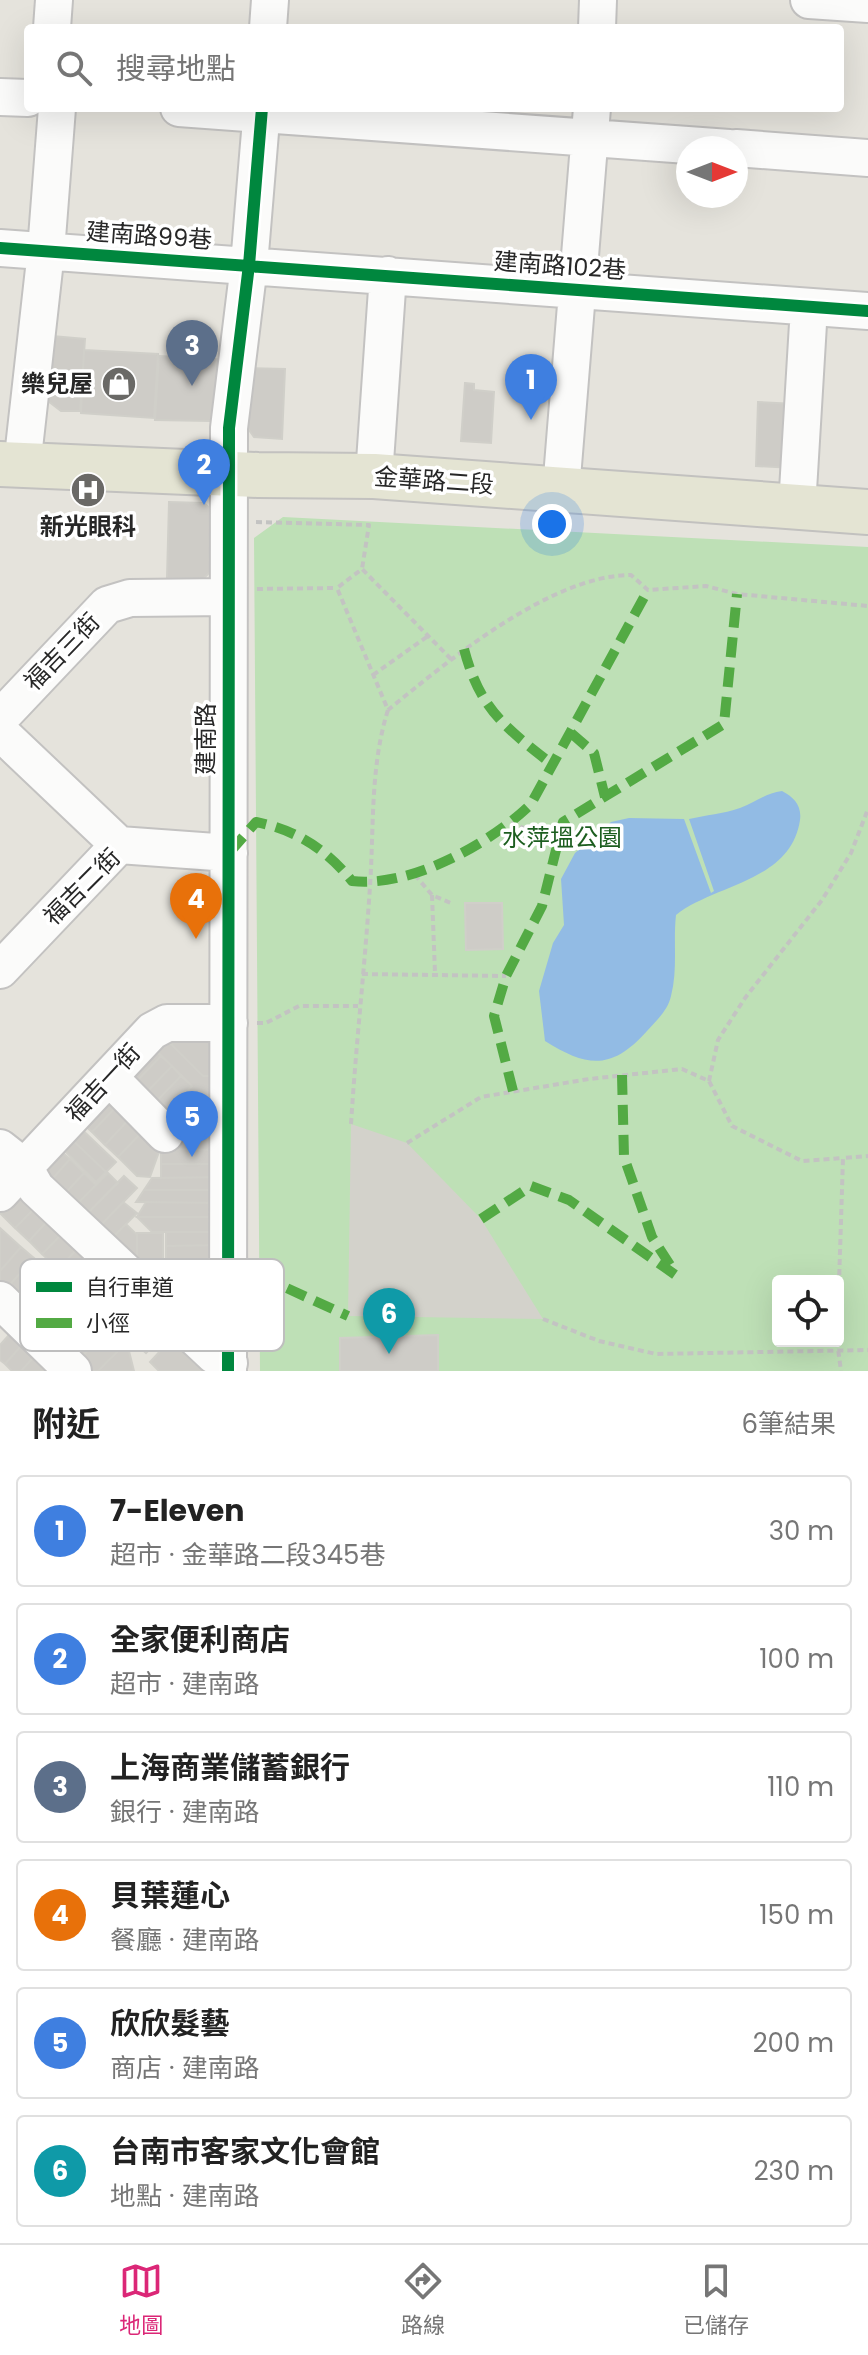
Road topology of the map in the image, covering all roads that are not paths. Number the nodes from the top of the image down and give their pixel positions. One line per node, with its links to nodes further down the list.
1 (54, 0): 6 (street)
2 (270, 0): 7 (street)
3 (598, 0): 8 (street)
4 (809, 0): 5 (street)
5 (868, 4)
6 (52, 24)
7 (268, 24)
8 (597, 24)
9 (0, 97): 10 (street)
10 (24, 98)
11 (57, 112): 19 (street)
12 (261, 112): 20 (street, 建南路)
13 (288, 112): 14 (street)
14 (591, 123): 15 (street); 22 (street)
15 (676, 138)
16 (748, 149): 17 (street)
17 (868, 158)
18 (0, 248): 19 (street, 建南路99巷)
19 (46, 251): 20 (street, 建南路99巷); 25 (street)
20 (249, 265): 21 (street, 建南路102巷); 26 (street, 建南路)
21 (388, 275): 22 (street, 建南路102巷); 27 (street)
22 (579, 289): 23 (street, 建南路102巷); 28 (street)
23 (809, 307): 24 (street, 建南路102巷); 29 (street)
24 (868, 311)
25 (11, 465): 26 (main road, 金華路二段)
26 (231, 474): 27 (main road, 金華路二段); 31 (street, 建南路)
27 (374, 476): 28 (main road, 金華路二段)
28 (561, 490): 29 (main road, 金華路二段)
29 (797, 507): 30 (main road, 金華路二段)
30 (868, 512)
31 (242, 593): 32 (street, 福吉三街); 35 (street, 建南路)
32 (0, 718)
33 (0, 732): 34 (street)
34 (119, 845): 35 (street, 福吉二街); 36 (street, 福吉二街)
35 (229, 853): 37 (street, 建南路)
36 (0, 970)
37 (229, 1023): 38 (street, 福吉一街); 42 (street, 建南路)
38 (109, 1077): 39 (street); 40 (street, 福吉一街)
39 (165, 1134)
40 (8, 1170): 41 (street)
41 (112, 1259)
42 (228, 1259)
43 (0, 1300): 44 (street)
44 (20, 1319)
45 (52, 1351): 48 (street)
46 (210, 1351): 47 (street)
47 (228, 1367)
48 (73, 1371)

